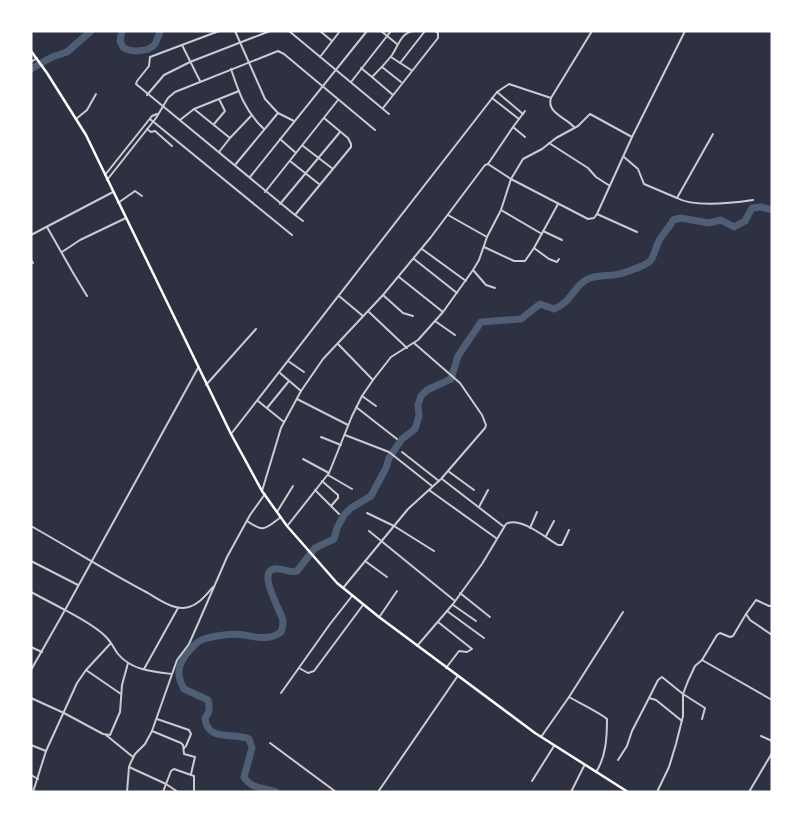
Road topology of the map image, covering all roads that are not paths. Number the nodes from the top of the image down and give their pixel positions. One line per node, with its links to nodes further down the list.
1 (219, 31): 22 (street)
2 (235, 31): 20 (street)
3 (258, 31): 16 (street)
4 (270, 31): 16 (street)
5 (289, 31): 24 (street)
6 (320, 31): 19 (street)
7 (340, 31): 19 (street)
8 (367, 31): 34 (street)
9 (381, 31): 17 (street)
10 (392, 31): 17 (street)
11 (414, 31): 18 (street); 21 (street)
12 (425, 31): 18 (street)
13 (435, 31): 35 (street)
14 (592, 31): 47 (street)
15 (685, 31): 77 (street)
16 (260, 35): 20 (street)
17 (388, 36): 21 (street); 32 (street)
18 (421, 37): 30 (street)
19 (332, 40): 24 (street)
20 (239, 42): 28 (street); 29 (street)
21 (397, 44): 25 (street)
22 (182, 45): 28 (street); 44 (street)
23 (31, 51): 26 (main road)
24 (320, 57): 34 (street)
25 (391, 57): 30 (street); 31 (street)
26 (38, 59): 27 (street); 61 (main road)
27 (31, 62)
28 (190, 62): 37 (street); 44 (street)
29 (249, 62): 33 (street); 40 (street); 55 (street)
30 (400, 63): 35 (street)
31 (382, 67): 36 (street); 39 (street)
32 (361, 68): 36 (street); 38 (street)
33 (230, 69): 37 (street); 41 (street)
34 (336, 70): 38 (street); 40 (street)
35 (411, 70): 39 (street)
36 (372, 77): 45 (street)
37 (200, 82): 50 (street)
38 (351, 82): 51 (street)
39 (402, 83): 45 (street)
40 (322, 87): 49 (street); 65 (street)
41 (238, 91): 48 (street); 58 (street)
42 (497, 92): 46 (street); 47 (street); 57 (street)
43 (96, 94): 61 (street)
44 (147, 94): 50 (street)
45 (393, 95): 51 (street)
46 (492, 98): 63 (street); 135 (street)
47 (551, 98): 67 (street)
48 (219, 99): 52 (street); 66 (street)
49 (338, 100): 59 (street); 71 (street)
50 (162, 106): 54 (street); 62 (street)
51 (382, 108): 56 (street)
52 (194, 109): 62 (street); 66 (street)
53 (525, 111): 57 (street)
54 (157, 114): 60 (street); 64 (street)
55 (278, 114): 65 (street); 70 (street)
56 (389, 114)
57 (523, 114): 63 (street)
58 (251, 116): 70 (street); 78 (street)
59 (324, 118): 73 (street); 81 (street)
60 (150, 119): 64 (street); 72 (street)
61 (76, 120): 92 (main road)
62 (180, 120): 83 (street)
63 (519, 120): 68 (street)
64 (153, 121): 69 (street); 117 (street)
65 (294, 121): 79 (street)
66 (214, 125): 78 (street)
67 (574, 127): 77 (street); 80 (street)
68 (513, 128): 76 (street); 88 (street)
69 (147, 129): 74 (street); 82 (street)
70 (264, 129): 89 (street)
71 (375, 130)
72 (141, 131): 74 (street); 92 (street)
73 (340, 132): 85 (street); 90 (street)
74 (144, 133): 95 (street)
75 (713, 134): 101 (street)
76 (526, 137)
77 (632, 137): 86 (street)
78 (230, 138): 83 (street)
79 (280, 139): 84 (street); 93 (street)
80 (549, 143): 94 (street); 97 (street)
81 (303, 145): 84 (street); 85 (street)
82 (172, 146)
83 (219, 152): 89 (street)
84 (296, 153): 87 (street)
85 (318, 157): 90 (street); 91 (street)
86 (624, 157): 97 (street); 101 (street)
87 (290, 161): 91 (street); 99 (street)
88 (488, 164): 94 (street); 109 (street)
89 (235, 165): 93 (street)
90 (333, 169): 96 (street)
91 (305, 173): 96 (street); 105 (street)
92 (105, 175): 95 (main road)
93 (250, 177): 99 (street)
94 (511, 179): 104 (street); 106 (street)
95 (107, 180): 98 (main road)
96 (320, 185): 108 (street)
97 (610, 186): 107 (street)
98 (113, 192): 103 (main road); 112 (street)
99 (265, 192): 105 (street)
100 (142, 196): 103 (street)
101 (677, 198): 102 (street)
102 (753, 200)
103 (118, 203): 110 (main road)
104 (558, 203): 107 (street); 113 (street)
105 (280, 204): 108 (street)
106 (501, 210): 115 (street); 118 (street)
107 (598, 214): 114 (street)
108 (295, 215): 111 (street)
109 (448, 215): 118 (street); 122 (street)
110 (126, 218): 123 (street); 147 (main road)
111 (303, 221)
112 (48, 227): 116 (street); 123 (street)
113 (544, 231): 115 (street); 119 (street)
114 (637, 232)
115 (542, 234): 121 (street)
116 (31, 235)
117 (292, 235)
118 (487, 237): 120 (street)
119 (562, 240)
120 (484, 246): 121 (street); 128 (street)
121 (534, 248): 125 (street)
122 (422, 249): 124 (street); 130 (street)
123 (62, 252): 134 (street)
124 (414, 259): 129 (street); 132 (street)
125 (559, 259)
126 (31, 260): 127 (street)
127 (33, 263)
128 (473, 270): 130 (street); 131 (street)
129 (399, 276): 133 (street); 137 (street)
130 (466, 281): 132 (street)
131 (495, 288)
132 (458, 294): 137 (street)
133 (383, 295): 136 (street); 139 (street)
134 (87, 296)
135 (339, 296): 138 (street); 146 (street)
136 (368, 311): 138 (street); 145 (street)
137 (443, 312): 140 (street)
138 (363, 316): 144 (street)
139 (412, 316)
140 (435, 321): 142 (street); 143 (street)
141 (256, 329): 152 (street)
142 (454, 335)
143 (414, 343): 145 (street); 169 (street)
144 (337, 344): 150 (street); 153 (street)
145 (407, 348): 150 (street)
146 (288, 361): 148 (street); 149 (street)
147 (198, 368): 152 (main road); 202 (street)
148 (304, 372)
149 (279, 373): 151 (street); 156 (street)
150 (373, 380): 154 (street)
151 (290, 381): 153 (street); 158 (street)
152 (206, 384): 162 (main road)
153 (301, 391): 155 (street)
154 (362, 396): 157 (street); 159 (street)
155 (297, 399): 160 (street); 161 (street)
156 (258, 401): 158 (street); 162 (street)
157 (376, 406)
158 (267, 408): 160 (street)
159 (356, 408): 161 (street); 165 (street)
160 (284, 422): 180 (street)
161 (348, 424): 163 (street)
162 (231, 434): 180 (main road)
163 (345, 435): 166 (street); 174 (street)
164 (321, 437): 166 (street)
165 (397, 439)
166 (341, 445): 170 (street)
167 (402, 452): 171 (street)
168 (303, 459): 170 (street)
169 (448, 471): 171 (street); 178 (street)
170 (328, 474): 172 (street); 175 (street)
171 (440, 480): 174 (street); 182 (street)
172 (322, 481): 176 (street); 181 (street)
173 (292, 486): 183 (street)
174 (433, 486): 177 (street)
175 (352, 489)
176 (315, 490): 181 (street); 191 (street)
177 (429, 490): 192 (street); 198 (street)
178 (474, 490)
179 (488, 490): 182 (street)
180 (263, 492): 183 (main road); 188 (street)
181 (331, 506): 186 (street)
182 (479, 507): 193 (street)
183 (277, 512): 187 (main road)
184 (537, 512): 194 (street)
185 (366, 513): 192 (street)
186 (339, 514)
187 (281, 517): 188 (street); 191 (main road)
188 (247, 520): 206 (street)
189 (554, 521): 197 (street)
190 (31, 526): 202 (street)
191 (287, 526): 207 (main road)
192 (394, 526): 199 (street); 200 (street)
193 (503, 526): 194 (street); 198 (street)
194 (530, 528): 197 (street)
195 (569, 530): 197 (street)
196 (369, 531): 199 (street)
197 (546, 536)
198 (496, 538): 210 (street)
199 (382, 541): 203 (street); 212 (street)
200 (434, 551)
201 (31, 561): 205 (street)
202 (91, 561): 205 (street); 215 (street)
203 (365, 561): 204 (street); 207 (street)
204 (387, 577)
205 (78, 585): 216 (street)
206 (215, 586): 215 (street); 237 (street)
207 (343, 588): 211 (main road)
208 (31, 592): 216 (street)
209 (397, 592): 221 (street)
210 (460, 593): 212 (street); 220 (street)
211 (352, 596): 213 (main road); 232 (street)
212 (454, 603): 217 (street); 222 (street)
213 (363, 605): 221 (main road); 232 (street)
214 (772, 606): 219 (street)
215 (178, 608): 236 (street)
216 (64, 610): 226 (street); 229 (street)
217 (447, 610): 223 (street); 225 (street)
218 (623, 612): 242 (street)
219 (746, 614): 224 (street); 230 (street)
220 (490, 616)
221 (379, 617): 227 (main road)
222 (476, 621)
223 (438, 622): 227 (street); 233 (street)
224 (772, 634)
225 (484, 638)
226 (111, 643): 231 (street); 235 (street)
227 (416, 646): 233 (main road)
228 (31, 647): 229 (street)
229 (42, 652): 234 (street)
230 (702, 660): 241 (street); 245 (street)
231 (128, 662): 236 (street); 240 (street)
232 (299, 668): 239 (street)
233 (446, 668): 238 (main road)
234 (31, 670)
235 (86, 670): 240 (street); 246 (street)
236 (144, 670): 237 (street)
237 (172, 674): 247 (street)
238 (457, 677): 253 (main road); 277 (street)
239 (281, 693)
240 (122, 694): 251 (street)
241 (683, 694): 244 (street); 248 (street); 249 (street)
242 (569, 697): 253 (street); 265 (street)
243 (31, 698): 246 (street)
244 (649, 698): 249 (street); 262 (street)
245 (772, 700)
246 (64, 713): 251 (street); 259 (street)
247 (157, 719): 250 (street); 258 (street)
248 (702, 719)
249 (682, 721): 280 (street)
250 (152, 731): 258 (street); 261 (street)
251 (106, 735): 261 (street)
252 (761, 736): 254 (street)
253 (541, 737): 257 (main road)
254 (772, 741)
255 (270, 743): 276 (street)
256 (31, 744): 259 (street)
257 (554, 746): 263 (main road); 269 (street)
258 (184, 748): 266 (street)
259 (46, 751): 268 (street)
260 (772, 753): 281 (street)
261 (134, 758): 264 (street)
262 (618, 760)
263 (584, 766): 265 (main road); 278 (street)
264 (129, 767): 270 (street); 272 (street)
265 (596, 772): 279 (main road)
266 (191, 774): 270 (street); 275 (street)
267 (31, 776): 268 (street)
268 (38, 779): 271 (street)
269 (532, 781)
270 (166, 784): 273 (street); 274 (street)
271 (32, 792)
272 (127, 792)
273 (163, 792)
274 (178, 792)
275 (194, 792)
276 (336, 792)
277 (378, 792)
278 (571, 792)
279 (628, 792)
280 (657, 792)
281 (750, 792)

